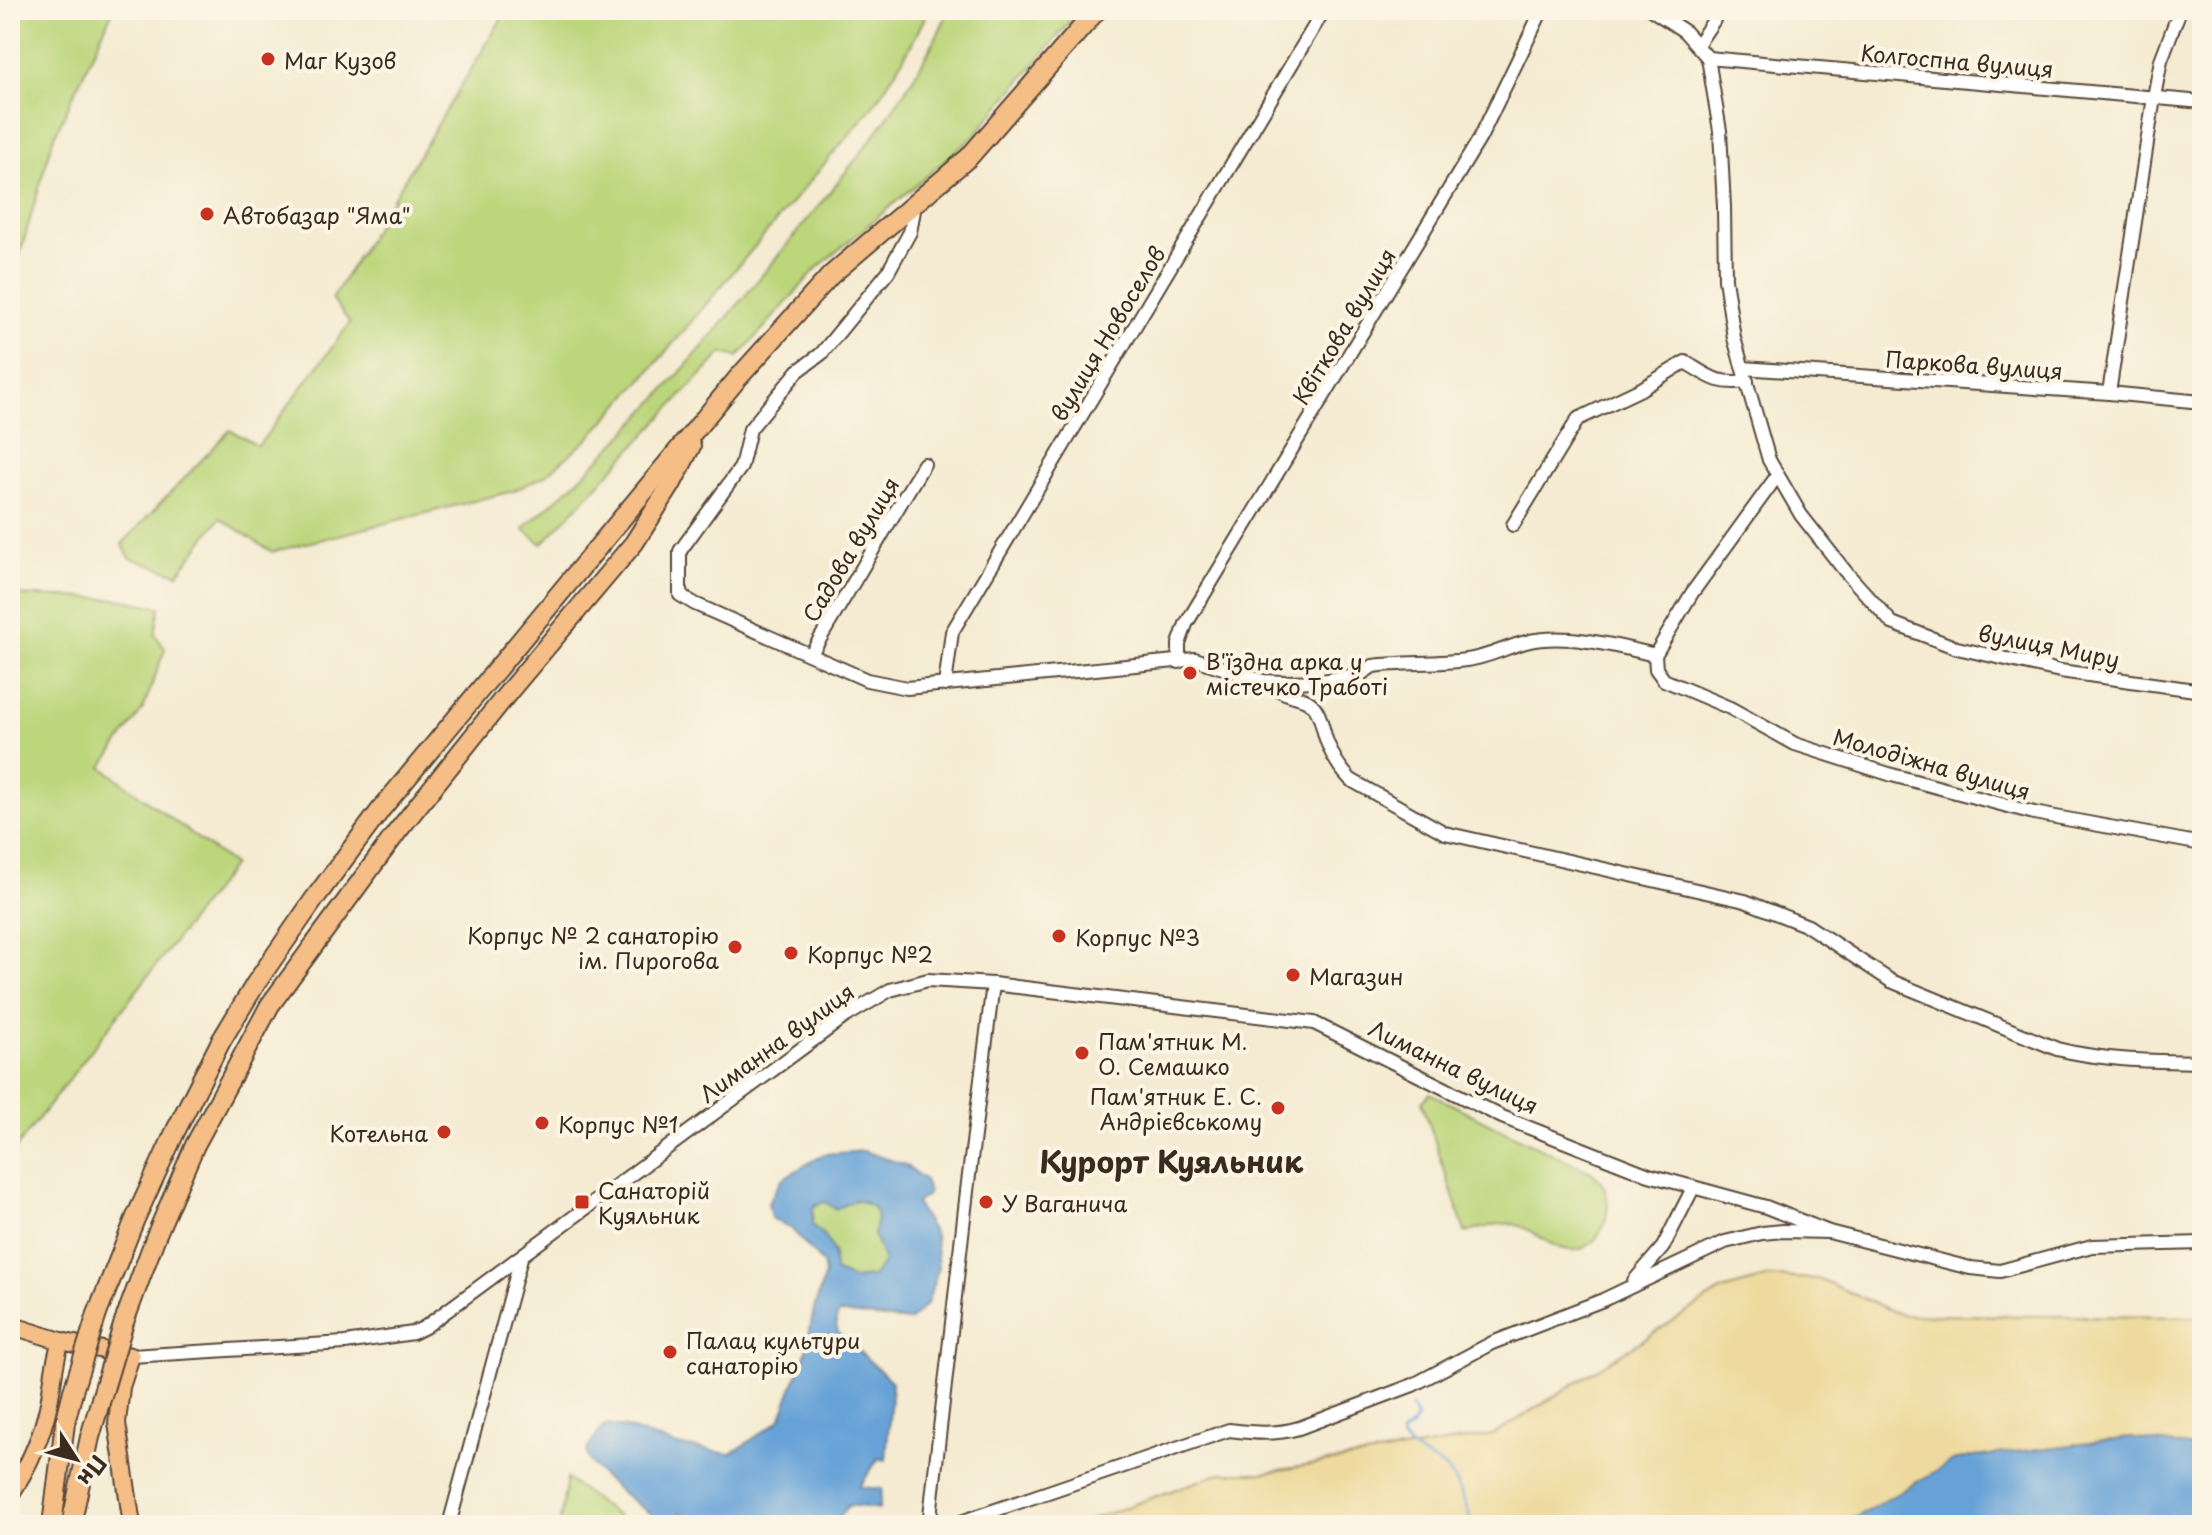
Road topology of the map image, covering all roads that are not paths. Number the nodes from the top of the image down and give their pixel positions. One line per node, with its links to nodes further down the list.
1 (1097, 10): 11 (highway)
2 (1324, 10): 24 (street, вулиця Новоселов)
3 (1542, 10): 21 (street, Квіткова вулиця)
4 (1652, 10): 7 (street)
5 (1715, 10): 7 (street)
6 (2180, 10): 9 (street)
7 (1697, 45): 8 (street)
8 (1708, 58): 9 (street, Колгоспна вулиця); 12 (street)
9 (2154, 97): 10 (street, Колгоспна вулиця); 13 (street)
10 (2202, 102)
11 (915, 205): 15 (highway); 19 (street)
12 (1745, 375): 13 (street, Паркова вулиця); 17 (street); 18 (street, Паркова вулиця)
13 (2109, 393): 14 (street, Паркова вулиця)
14 (2202, 402)
15 (703, 422): 39 (highway, bridge); 40 (highway, bridge)
16 (924, 464): 19 (street, Садова вулиця)
17 (1777, 476): 20 (street); 25 (street, вулиця Миру)
18 (1513, 525)
19 (811, 654): 24 (street)
20 (1655, 655): 23 (street); 27 (street, Молодіжна вулиця)
21 (1188, 663): 22 (street); 24 (street)
22 (1263, 681): 23 (street); 26 (street)
23 (1322, 681): 26 (street)
24 (945, 685)
25 (2202, 691)
26 (1313, 705): 29 (street)
27 (2202, 844)
28 (993, 984): 30 (street, Лиманна вулиця); 33 (street, Лиманна вулиця); 43 (street)
29 (2202, 1062)
30 (1693, 1188): 31 (street, Лиманна вулиця); 34 (street)
31 (1829, 1232): 32 (street); 34 (street)
32 (2202, 1243)
33 (521, 1258): 37 (street, Лиманна вулиця); 42 (street)
34 (1629, 1286): 44 (street)
35 (10, 1325): 36 (main road, Лиманна вулиця)
36 (61, 1341): 37 (main road, Лиманна вулиця); 38 (main road)
37 (131, 1356): 41 (main road)
38 (12, 1490)
39 (49, 1525)
40 (71, 1525)
41 (132, 1525)
42 (449, 1525)
43 (929, 1525)
44 (952, 1525)

